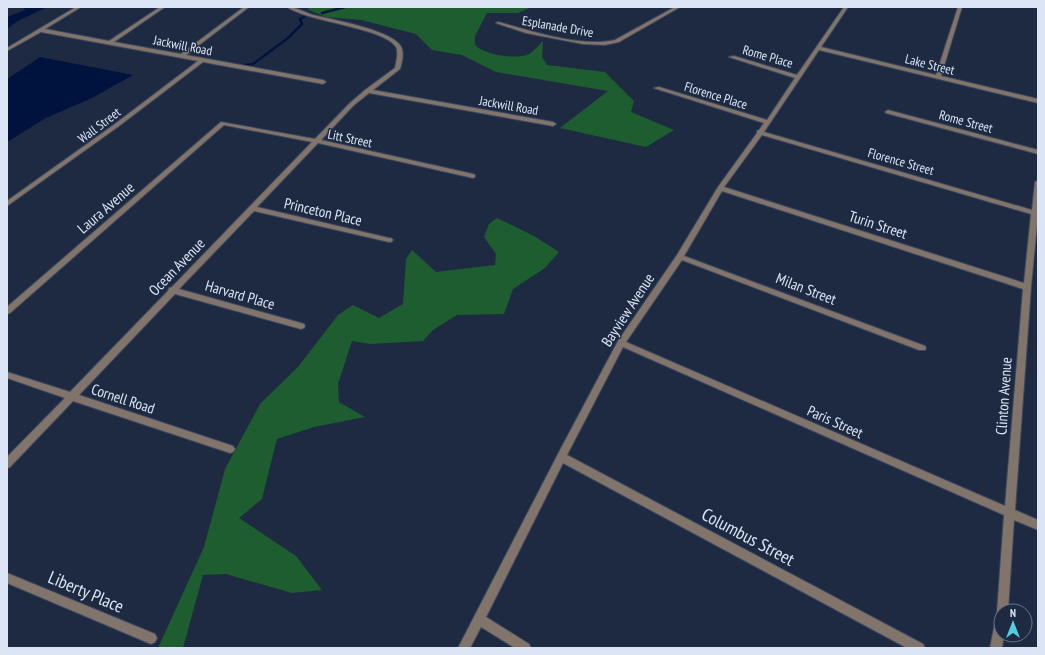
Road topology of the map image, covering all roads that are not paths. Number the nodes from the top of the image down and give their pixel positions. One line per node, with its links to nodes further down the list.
1 (79, 7): 9 (street)
2 (163, 7): 10 (street)
3 (247, 7): 13 (street)
4 (289, 7): 20 (street, Ocean Avenue)
5 (678, 7): 8 (street, Esplanade Drive)
6 (846, 7): 11 (street, Bayview Avenue)
7 (960, 7): 17 (street)
8 (498, 23)
9 (40, 30): 10 (street, Jackwill Road); 12 (street)
10 (109, 43): 13 (street, Jackwill Road)
11 (817, 48): 16 (street, Bayview Avenue); 17 (street, Lake Street)
12 (7, 50)
13 (182, 56): 15 (street, Jackwill Road)
14 (732, 57): 16 (street, Rome Place)
15 (202, 60): 18 (street, Jackwill Road); 32 (street, Wall Street)
16 (798, 77): 23 (street, Bayview Avenue)
17 (938, 77): 21 (street, Lake Street)
18 (322, 82)
19 (657, 88): 23 (street, Florence Place)
20 (367, 91): 25 (street, Jackwill Road); 27 (street, Ocean Avenue)
21 (1038, 102)
22 (888, 112): 28 (street, Rome Street)
23 (768, 122): 26 (street, Bayview Avenue)
24 (223, 123): 27 (street, Litt Street); 39 (street, Laura Avenue)
25 (553, 124)
26 (759, 132): 31 (street, Bayview Avenue); 34 (street, Florence Street)
27 (316, 142): 29 (street, Litt Street); 33 (street, Ocean Avenue)
28 (1038, 152)
29 (473, 176)
30 (1038, 182): 34 (street, Clinton Avenue)
31 (720, 188): 36 (street, Bayview Avenue); 37 (street, Turin Street)
32 (7, 204)
33 (251, 208): 35 (street, Princeton Place); 38 (street, Ocean Avenue)
34 (1035, 213): 37 (street, Clinton Avenue)
35 (389, 240)
36 (680, 256): 41 (street, Bayview Avenue); 42 (street, Milan Street)
37 (1027, 287): 48 (street, Clinton Avenue)
38 (172, 290): 40 (street, Harvard Place); 44 (street, Ocean Avenue)
39 (7, 311)
40 (301, 326)
41 (621, 343): 46 (street, Bayview Avenue); 48 (street, Paris Street)
42 (922, 348)
43 (7, 375): 44 (street, Cornell Road)
44 (70, 397): 45 (street, Cornell Road); 47 (street, Ocean Avenue)
45 (230, 449)
46 (561, 457): 52 (street, Bayview Avenue); 56 (street, Columbus Street)
47 (7, 464)
48 (1010, 514): 49 (street, Paris Street); 51 (street, Clinton Avenue)
49 (1038, 525)
50 (7, 578): 53 (street, Liberty Place)
51 (1003, 603)
52 (479, 619): 54 (street, Bayview Avenue); 55 (street)
53 (152, 638)
54 (464, 648)
55 (525, 648)
56 (918, 648)

